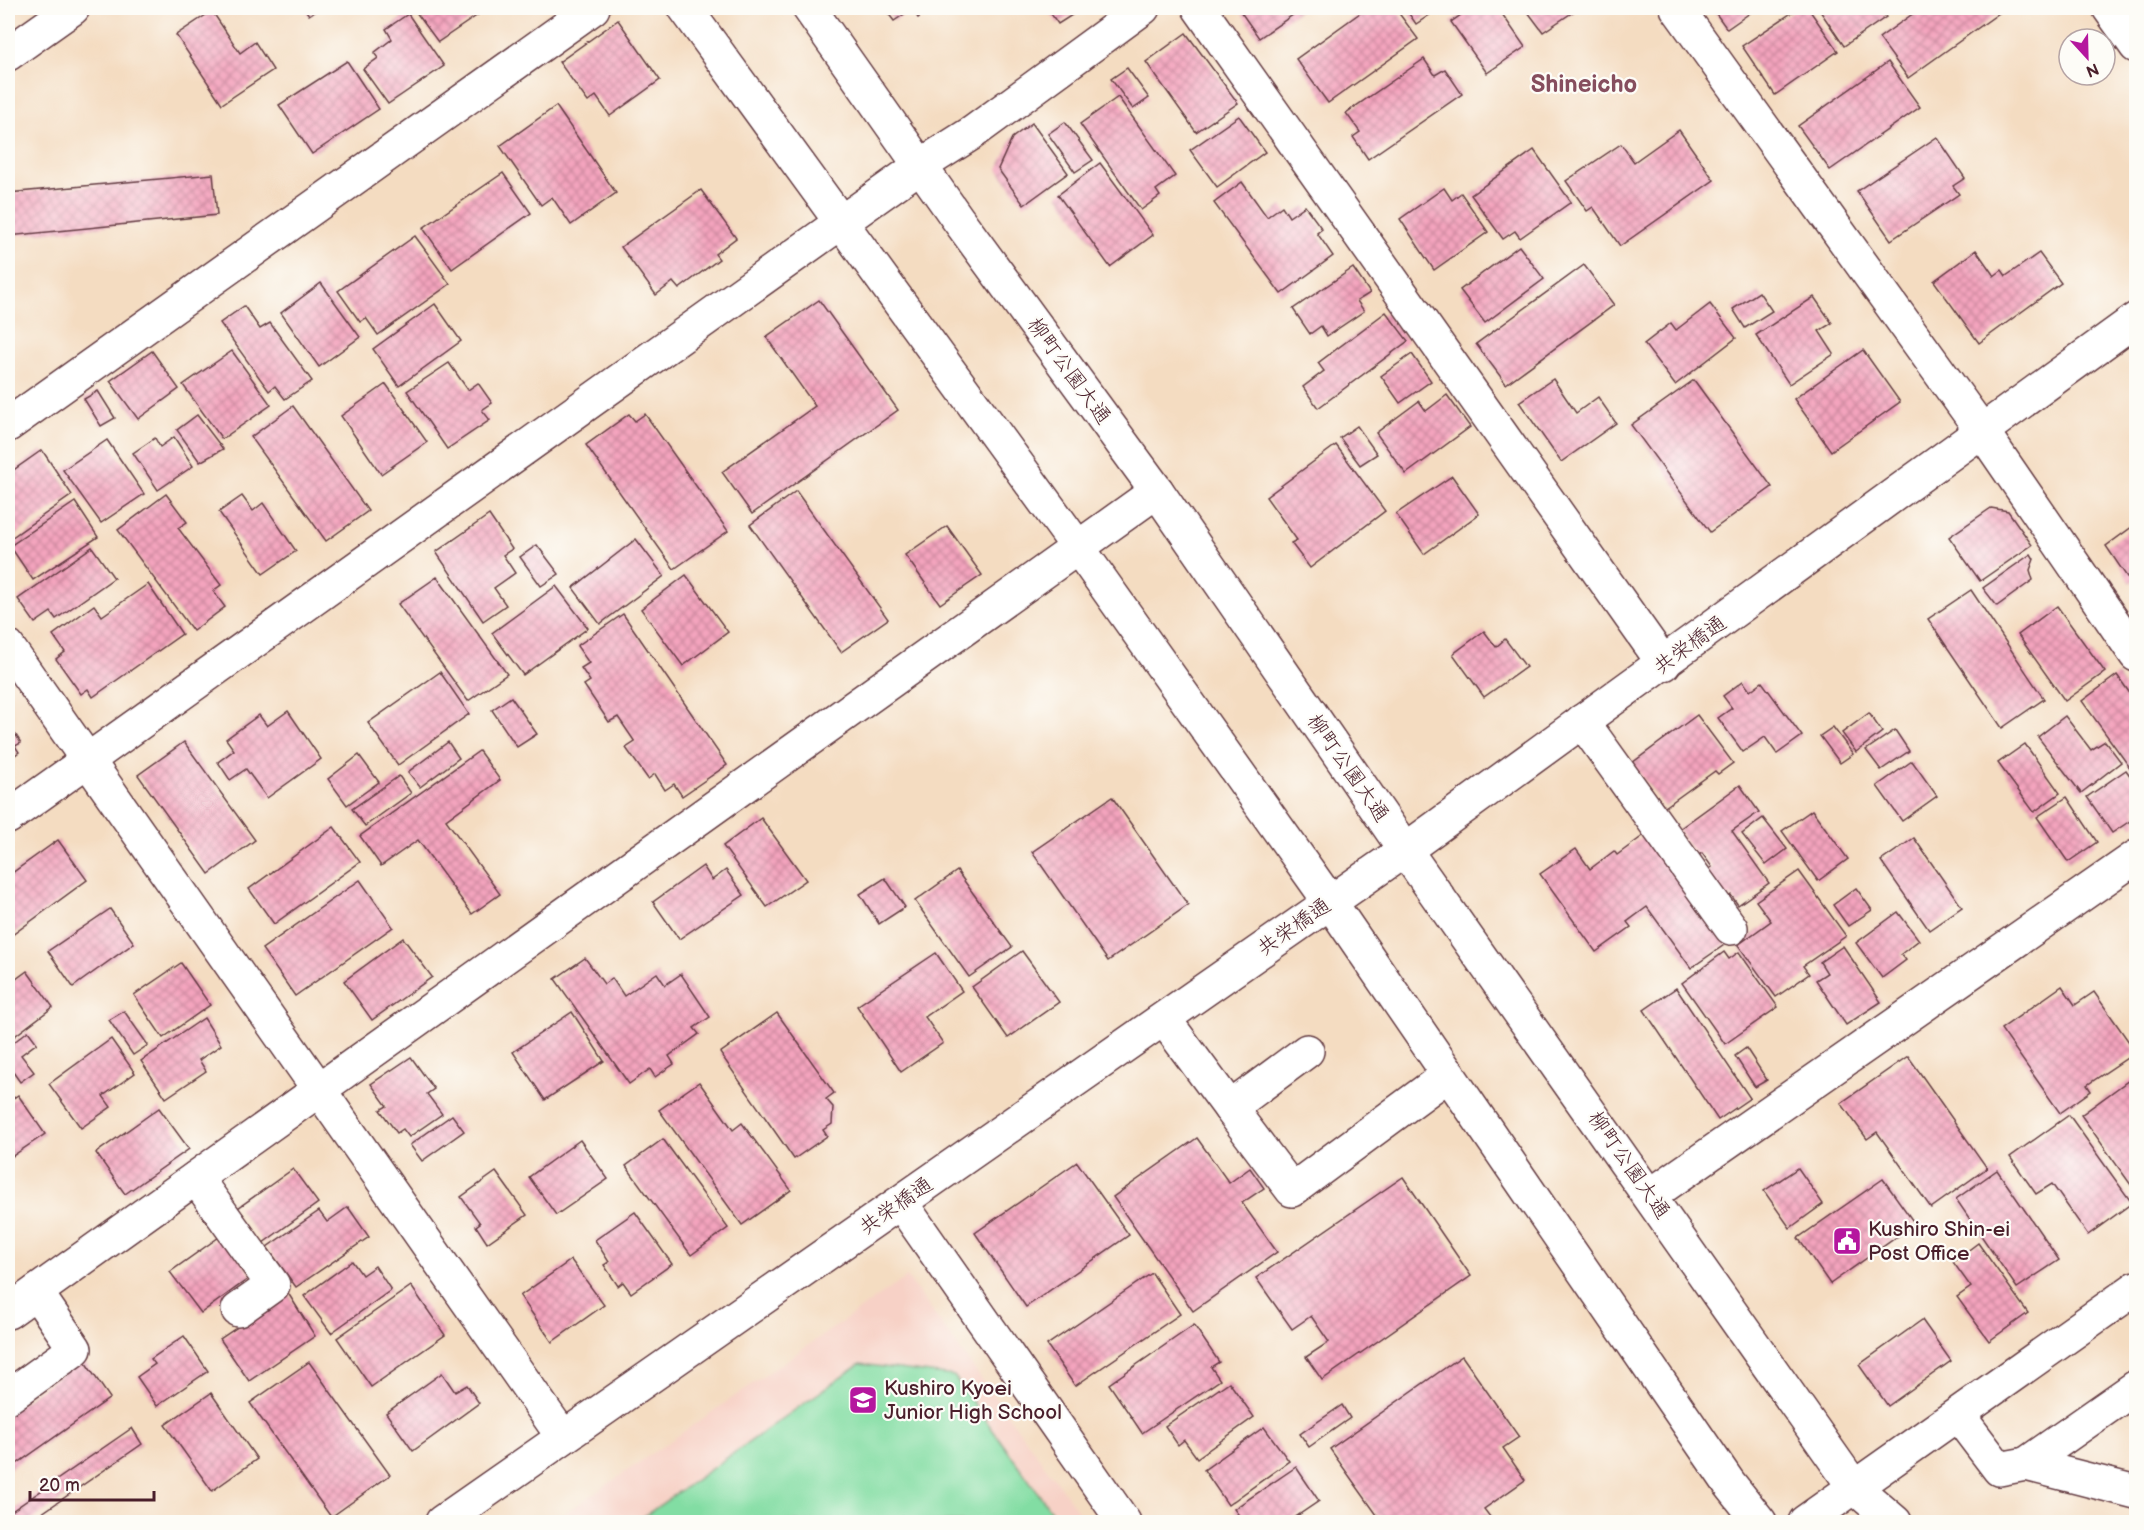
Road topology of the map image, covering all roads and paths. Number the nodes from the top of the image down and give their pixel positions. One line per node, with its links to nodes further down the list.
1 (73, 8): 10 (street)
2 (593, 8): 14 (street)
3 (686, 8): 12 (street)
4 (808, 8): 11 (street, 柳町公園大通)
5 (1143, 8): 11 (street)
6 (1198, 8): 20 (street)
7 (1677, 8): 15 (street)
8 (2109, 8): 9 (street)
9 (2136, 46)
10 (8, 54)
11 (920, 166): 12 (street); 16 (street, 柳町公園大通)
12 (841, 223): 17 (street); 22 (street)
13 (2136, 319): 15 (street, 共栄橋通)
14 (8, 425)
15 (1982, 431): 19 (street); 20 (street, 共栄橋通)
16 (1157, 491): 17 (street); 24 (street, 柳町公園大通)
17 (1079, 549): 26 (street); 31 (street)
18 (8, 647): 22 (street)
19 (2136, 655)
20 (1664, 664): 21 (street, 共栄橋通)
21 (1582, 721): 24 (street, 共栄橋通); 27 (street)
22 (88, 762): 23 (street); 31 (street)
23 (8, 817)
24 (1405, 850): 26 (street, 共栄橋通); 34 (street, 柳町公園大通)
25 (2136, 857): 34 (street)
26 (1330, 902): 28 (street, 共栄橋通); 30 (street)
27 (1731, 928)
28 (1164, 1019): 32 (street); 35 (street, 共栄橋通)
29 (1307, 1051): 32 (street)
30 (1449, 1074): 32 (street); 49 (street)
31 (320, 1091): 33 (street); 43 (street)
32 (1230, 1108)
33 (196, 1178): 36 (street); 38 (street)
34 (1651, 1195): 45 (street, 柳町公園大通)
35 (901, 1203): 43 (street, 共栄橋通); 48 (street)
36 (36, 1292): 39 (street); 41 (street)
37 (2133, 1297): 42 (street)
38 (238, 1310)
39 (8, 1312)
40 (2136, 1387): 44 (street)
41 (8, 1397)
42 (1958, 1415): 44 (street); 45 (street)
43 (563, 1437): 47 (street, 共栄橋通)
44 (2026, 1464): 46 (street)
45 (1854, 1487): 50 (street); 51 (street, 柳町公園大通)
46 (2136, 1492)
47 (442, 1522)
48 (1124, 1522)
49 (1760, 1522)
50 (1805, 1522)
51 (1895, 1522)

